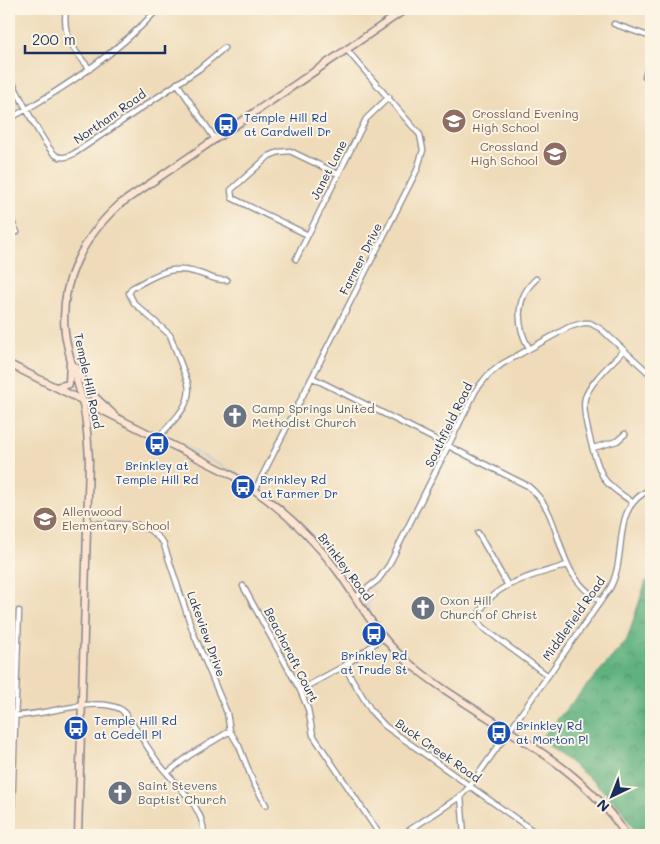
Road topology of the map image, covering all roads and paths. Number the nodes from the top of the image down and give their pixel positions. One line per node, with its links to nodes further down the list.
1 (66, 9): 9 (street)
2 (158, 9): 9 (street)
3 (406, 9): 7 (main road, Temple Hill Road)
4 (614, 24): 5 (street)
5 (651, 37)
6 (224, 48): 12 (street, Northam Road)
7 (347, 50): 13 (street, Farmer Drive); 16 (main road, Temple Hill Road)
8 (651, 59): 11 (street)
9 (90, 69): 14 (street)
10 (9, 76): 14 (street, Northam Road)
11 (645, 76)
12 (177, 83): 14 (street, Northam Road); 16 (street)
13 (389, 97): 17 (street, Janet Lane); 29 (street, Farmer Drive)
14 (28, 109): 15 (street)
15 (9, 119)
16 (215, 139): 26 (main road, Temple Hill Road)
17 (338, 174): 20 (street, Janet Lane); 20 (street)
18 (9, 216): 19 (street)
19 (17, 232)
20 (308, 235): 21 (street, Janet Lane)
21 (296, 259)
22 (536, 279): 24 (street)
23 (227, 280): 34 (street)
24 (529, 348): 25 (street, Southfield Road); 35 (street, Southfield Road)
25 (624, 350): 28 (street, Southfield Road); 36 (street)
26 (70, 355): 30 (main road); 31 (main road, Temple Hill Road); 32 (main road)
27 (9, 364): 30 (main road, Brinkley Road)
28 (651, 375)
29 (312, 378): 35 (street); 38 (street, Farmer Drive)
30 (55, 387): 31 (main road, Brinkley Road)
31 (83, 401): 32 (main road, Brinkley Road); 40 (main road, Temple Hill Road)
32 (120, 419): 34 (main road, Brinkley Road)
33 (625, 434): 36 (street)
34 (158, 438): 38 (main road, Brinkley Road)
35 (449, 446): 42 (street); 45 (street, Southfield Road)
36 (593, 448): 39 (street)
37 (651, 489): 39 (street)
38 (255, 490): 45 (main road, Brinkley Road)
39 (632, 502): 46 (street, Middlefield Road)
40 (87, 523): 54 (main road, Temple Hill Road); 57 (street, Lakeview Drive)
41 (478, 533): 43 (street)
42 (567, 565): 43 (street); 46 (street)
43 (507, 584): 52 (street)
44 (243, 586): 53 (street, Beachcraft Court)
45 (355, 598): 48 (main road, Brinkley Road)
46 (600, 601): 52 (street, Middlefield Road)
47 (19, 611): 50 (street)
48 (384, 637): 51 (street); 58 (main road, Brinkley Road)
49 (9, 641): 50 (street)
50 (17, 642): 56 (street)
51 (344, 666): 53 (street); 60 (street, Buck Creek Road)
52 (547, 675): 58 (street, Middlefield Road)
53 (300, 690): 67 (street, Beachcraft Court)
54 (82, 706): 56 (street); 59 (street); 65 (main road, Temple Hill Road)
55 (9, 716): 56 (street)
56 (15, 716): 62 (street)
57 (230, 731): 59 (street); 63 (street, Lakeview Drive)
58 (509, 732): 60 (street, Middlefield Road); 71 (main road, Brinkley Road)
59 (167, 773): 66 (street)
60 (470, 786): 61 (street, Middlefield Road); 70 (street, Buck Creek Road)
61 (461, 796): 68 (street, Middlefield Road); 69 (street)
62 (10, 797): 64 (street)
63 (266, 805)
64 (9, 833)
65 (78, 835)
66 (204, 835)
67 (380, 835)
68 (402, 835)
69 (464, 835)
70 (540, 835)
71 (626, 835)

